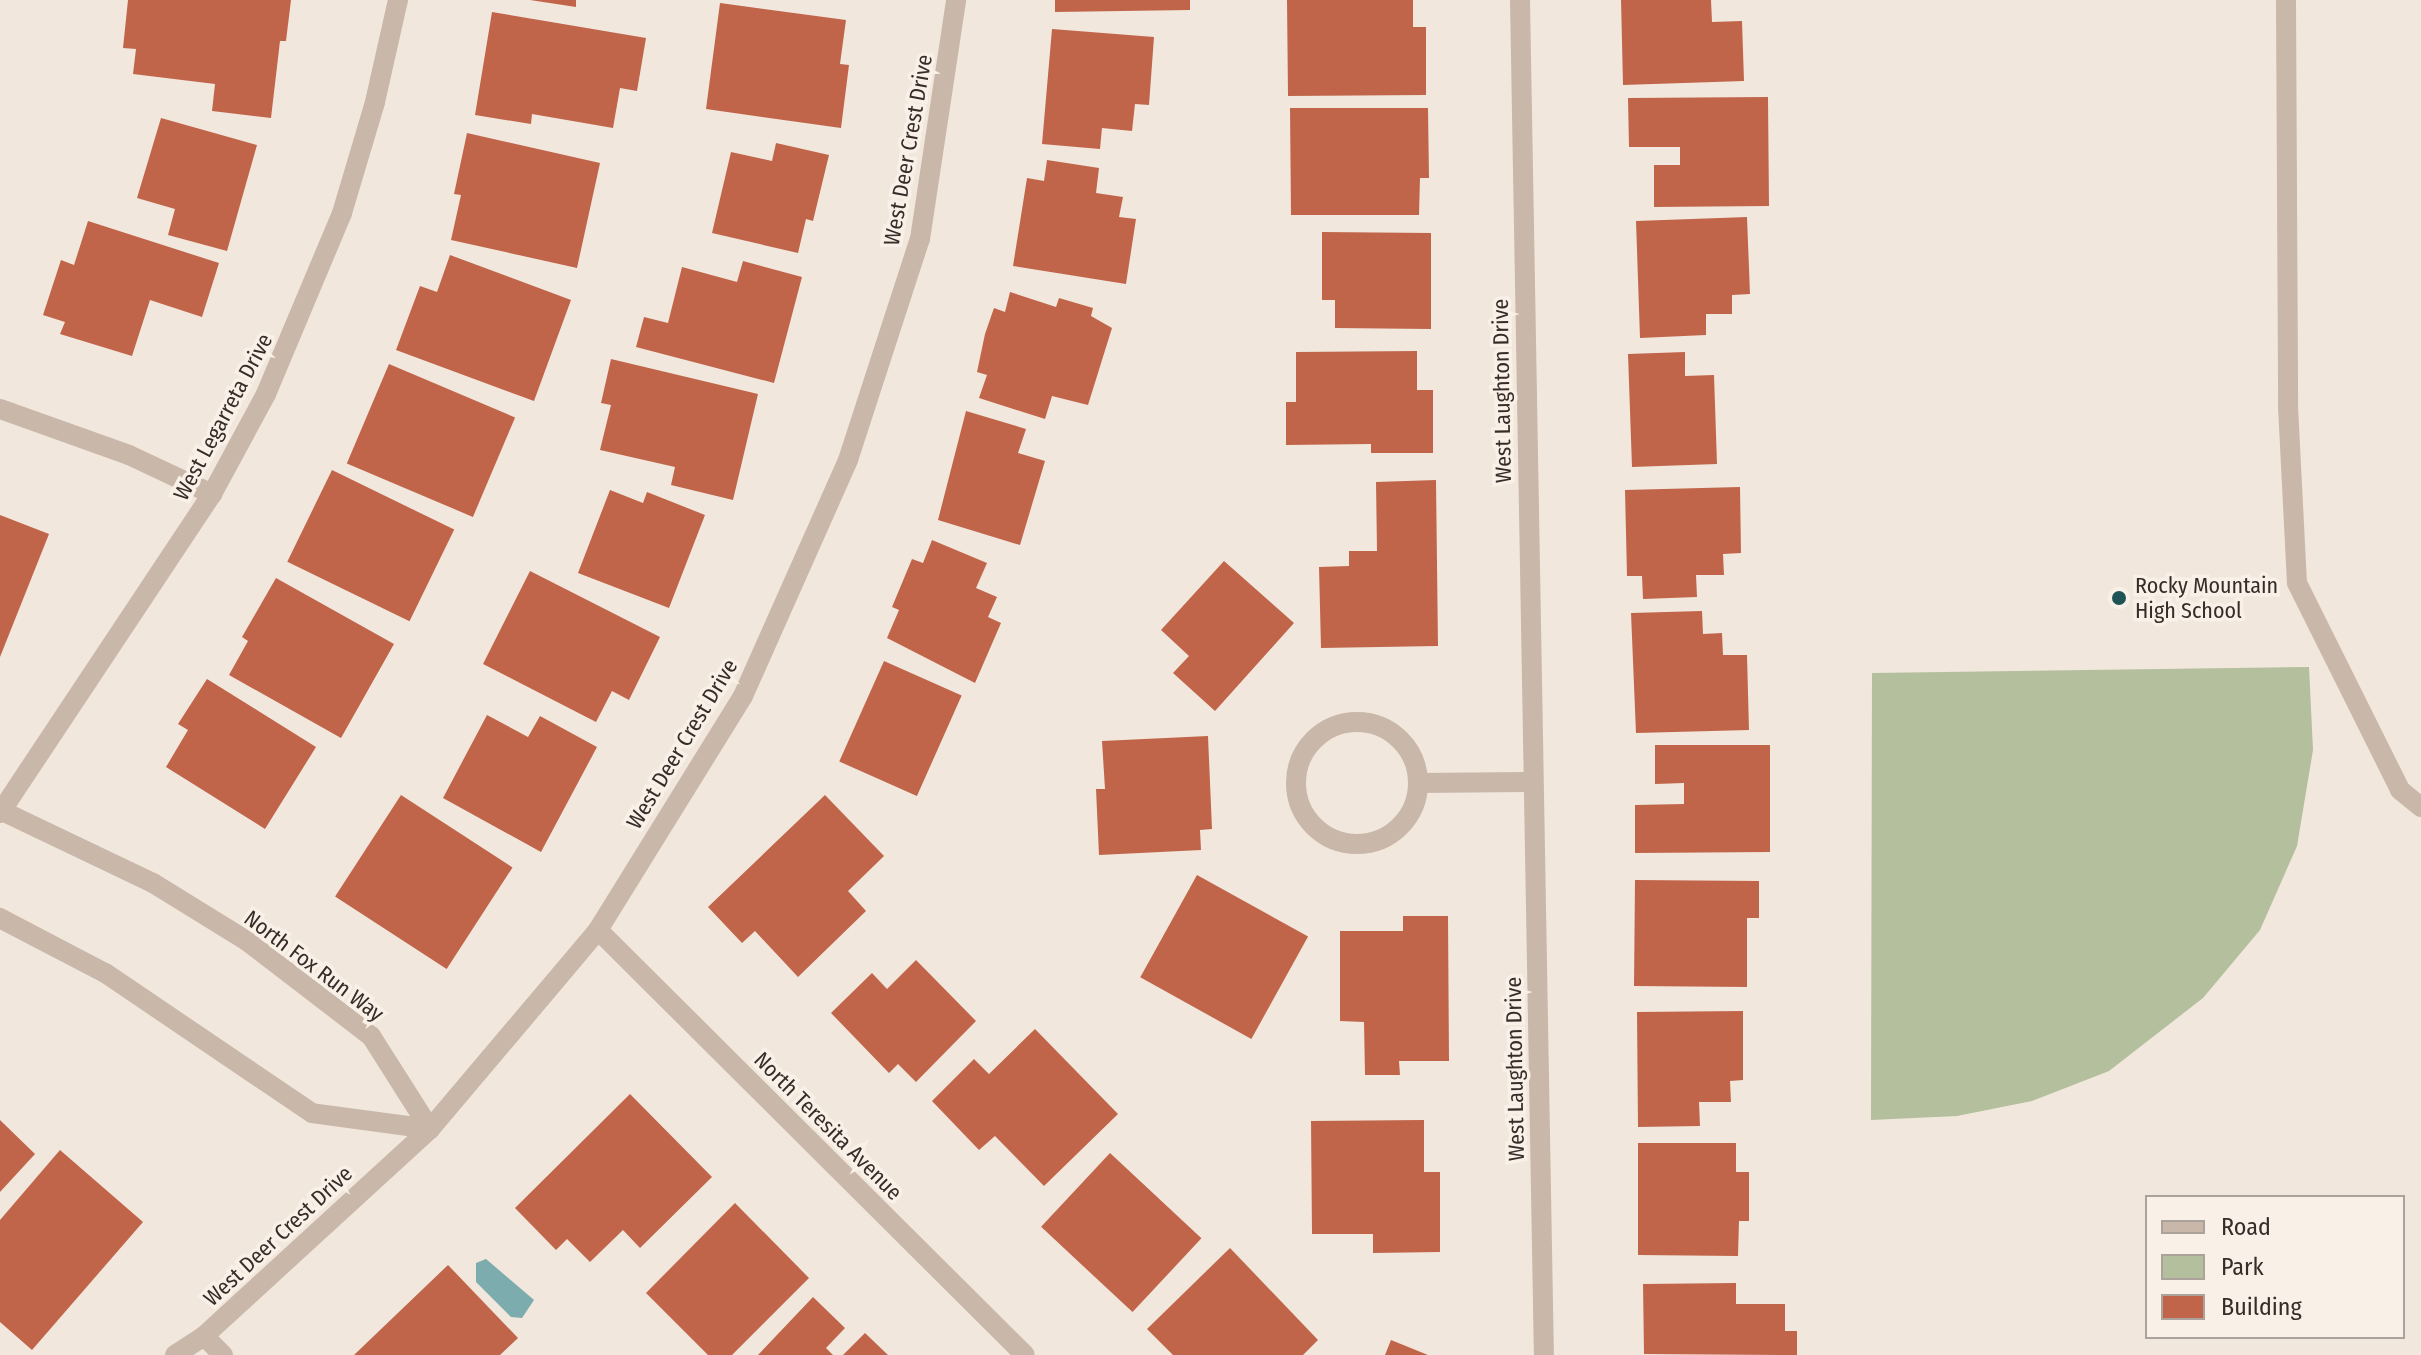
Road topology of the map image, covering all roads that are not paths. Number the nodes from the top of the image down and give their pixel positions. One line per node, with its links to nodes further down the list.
1 (398, 0): 6 (street, West Legarreta Drive)
2 (956, 0): 12 (street, West Deer Crest Drive)
3 (1520, 0): 7 (street, West Laughton Drive)
4 (2286, 0): 9 (street)
5 (0, 409): 6 (street)
6 (212, 494): 10 (street, West Legarreta Drive)
7 (1533, 782): 8 (street); 18 (street, West Laughton Drive)
8 (1418, 783): 8 (street)
9 (2421, 807)
10 (1, 811): 13 (street, North Fox Run Way)
11 (0, 918): 13 (street)
12 (598, 930): 13 (street, West Deer Crest Drive); 17 (street, North Teresita Avenue)
13 (430, 1129): 14 (street, West Deer Crest Drive)
14 (204, 1336): 15 (street, West Deer Crest Drive); 16 (street)
15 (175, 1355)
16 (223, 1355)
17 (1025, 1355)
18 (1544, 1355)

